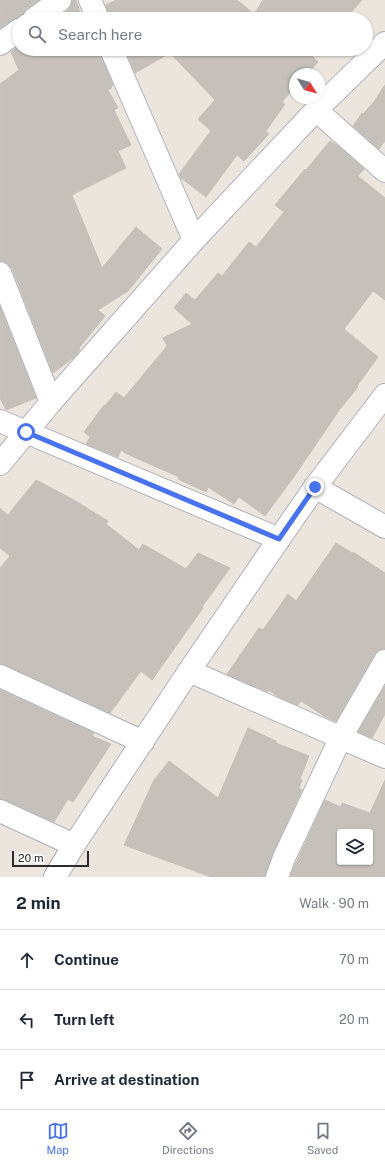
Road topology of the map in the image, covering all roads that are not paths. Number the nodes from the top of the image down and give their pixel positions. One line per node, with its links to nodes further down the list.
1 (60, 0): 3 (street)
2 (90, 0): 4 (street)
3 (44, 12)
4 (95, 12)
5 (12, 35): 7 (street)
6 (385, 43): 8 (street)
7 (0, 44)
8 (373, 55)
9 (114, 56): 13 (street)
10 (372, 56): 11 (street)
11 (316, 110): 12 (street); 13 (street)
12 (385, 171)
13 (194, 240): 16 (street)
14 (0, 273): 16 (street)
15 (385, 395): 20 (street)
16 (51, 402): 18 (street)
17 (0, 421): 18 (street)
18 (26, 432): 19 (street); 22 (street)
19 (0, 464)
20 (315, 487): 21 (street); 22 (street)
21 (385, 527)
22 (279, 539): 24 (street)
23 (385, 661): 26 (street)
24 (189, 671): 26 (street); 27 (street)
25 (0, 676): 27 (street)
26 (341, 737): 28 (street); 32 (street)
27 (143, 742): 30 (street)
28 (385, 757)
29 (0, 810): 30 (street)
30 (74, 845): 31 (street)
31 (55, 877)
32 (277, 877)

